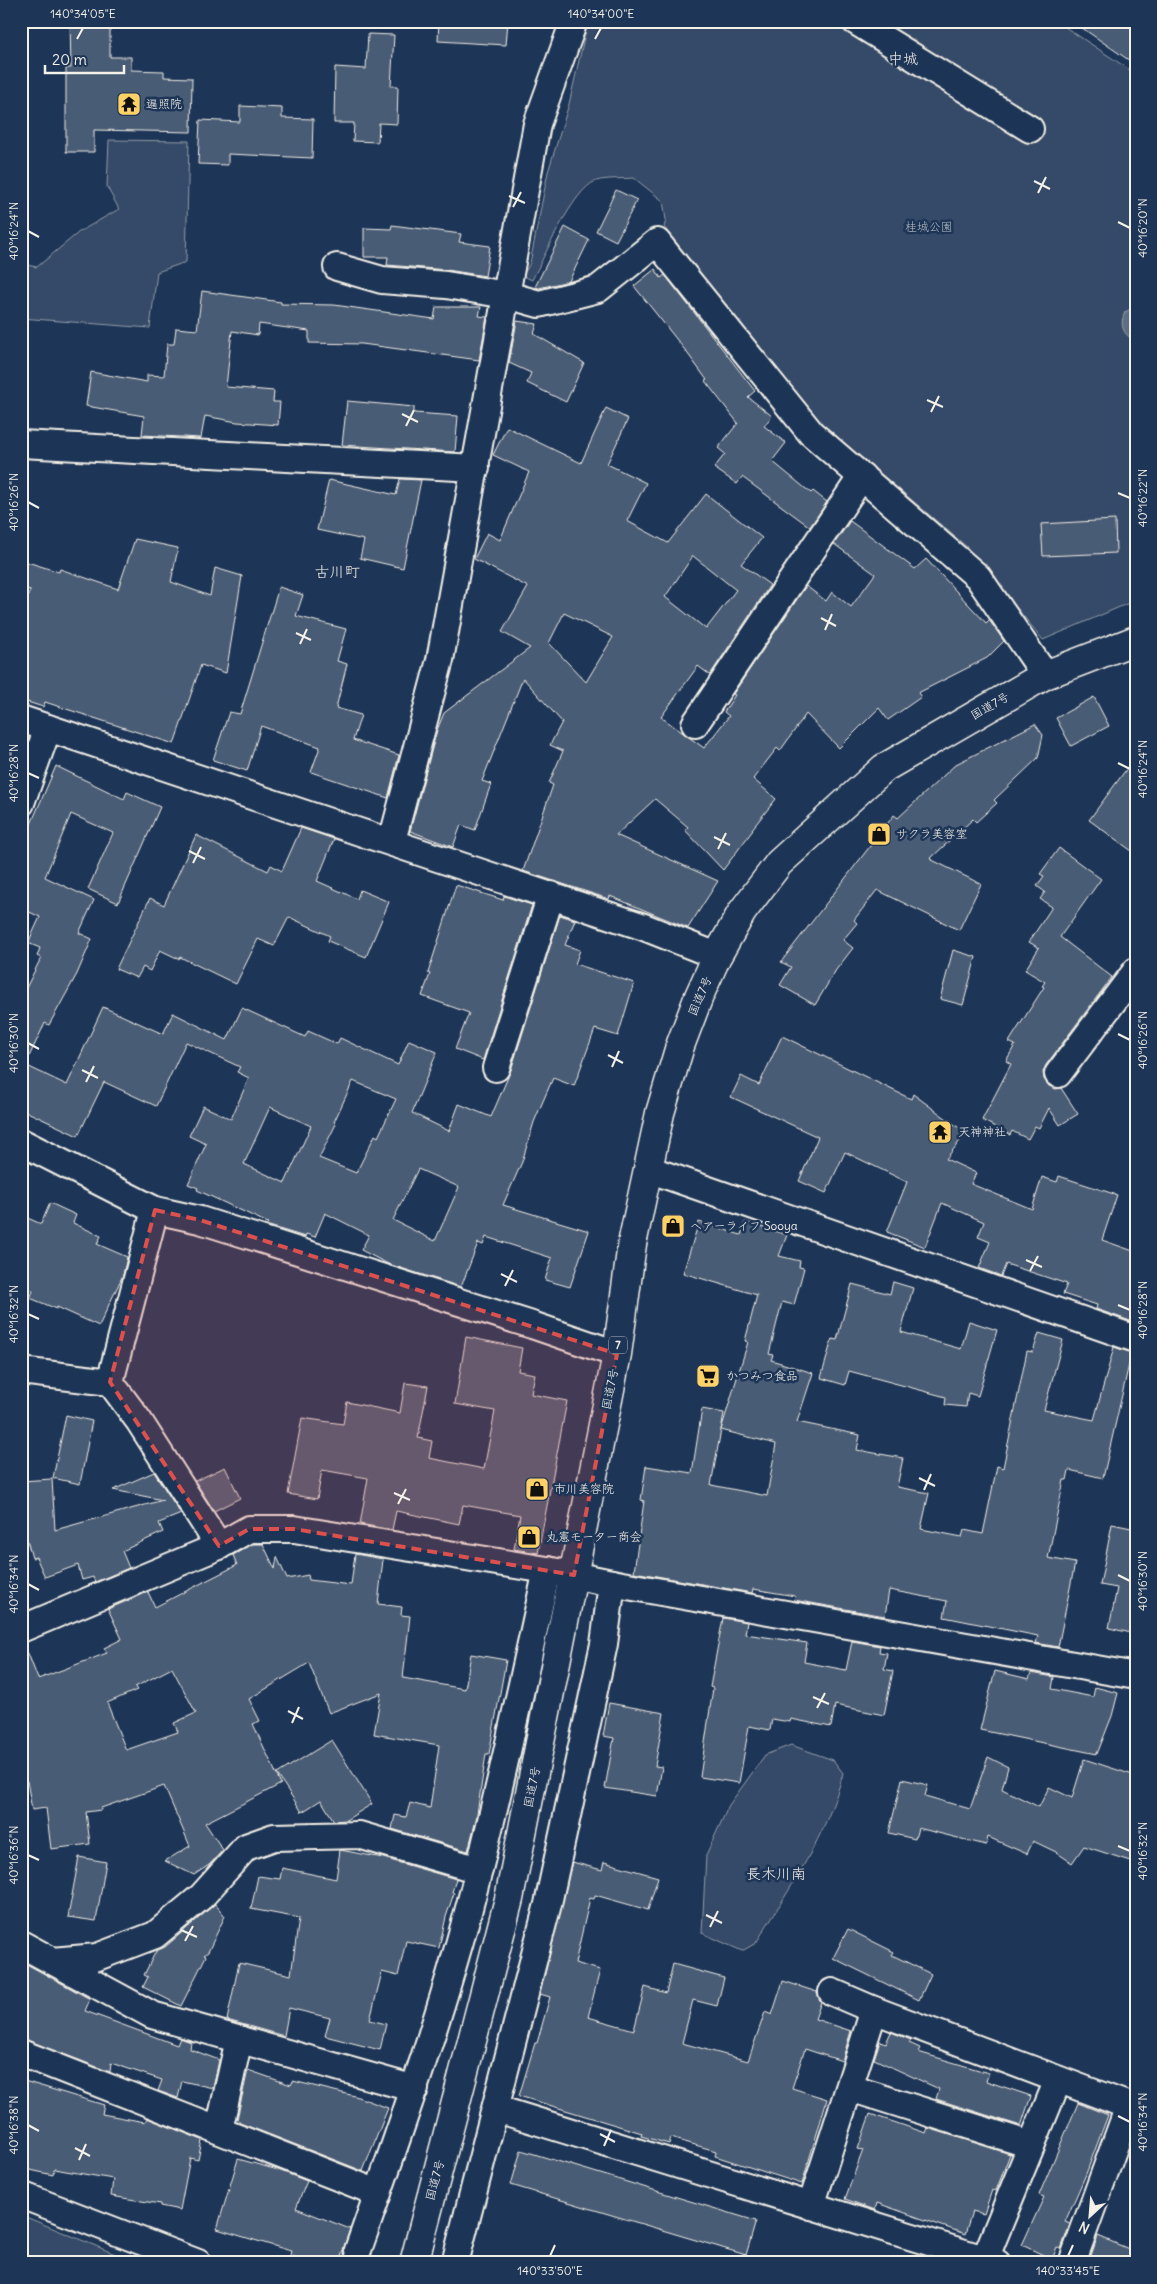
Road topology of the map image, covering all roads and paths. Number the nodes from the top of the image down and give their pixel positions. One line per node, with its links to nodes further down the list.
1 (574, 21): 5 (street)
2 (855, 21): 3 (street)
3 (1030, 129)
4 (337, 267): 5 (street)
5 (508, 296): 7 (street); 8 (street)
6 (21, 444): 7 (street)
7 (476, 468): 15 (street)
8 (862, 476): 10 (street); 12 (street)
9 (1136, 640): 10 (highway, 国道7号 / 7)
10 (1045, 674): 17 (highway, 国道7号 / 7)
11 (21, 719): 13 (street)
12 (695, 724)
13 (48, 728): 14 (street); 15 (street)
14 (21, 803)
15 (392, 841): 16 (street)
16 (551, 895): 17 (street); 20 (street)
17 (717, 956): 23 (highway, 国道7号 / 7)
18 (1136, 971): 19 (street)
19 (1128, 998): 21 (street)
20 (496, 1068)
21 (1058, 1074)
22 (21, 1142): 24 (street)
23 (648, 1169): 25 (street); 26 (highway, 国道7号 / 7)
24 (155, 1210): 26 (street); 28 (street)
25 (1136, 1339)
26 (617, 1354): 31 (highway, 国道7号 / 7)
27 (21, 1371): 28 (street)
28 (110, 1382): 29 (street)
29 (219, 1546): 30 (street); 33 (street)
30 (547, 1570): 31 (street); 35 (street)
31 (574, 1575): 32 (street); 55 (highway, 国道7号 / 7)
32 (612, 1583): 34 (street); 46 (street)
33 (21, 1629)
34 (1136, 1676)
35 (478, 1870): 37 (street); 44 (street)
36 (21, 1944): 37 (street)
37 (52, 1961): 40 (street)
38 (832, 1992): 39 (street)
39 (874, 2010): 42 (street); 43 (street)
40 (239, 2040): 44 (street); 47 (street)
41 (21, 2053): 47 (street)
42 (1058, 2080): 45 (street); 48 (street)
43 (850, 2088): 48 (street); 51 (street)
44 (415, 2089): 49 (street)
45 (1132, 2106): 57 (street)
46 (496, 2109): 51 (street); 56 (street)
47 (219, 2130): 49 (street)
48 (1031, 2145): 53 (street)
49 (378, 2193): 52 (street)
50 (21, 2195): 54 (street)
51 (811, 2206): 53 (street)
52 (358, 2250)
53 (991, 2261)
54 (198, 2263)
55 (414, 2263)
56 (455, 2263)
57 (1072, 2263)

